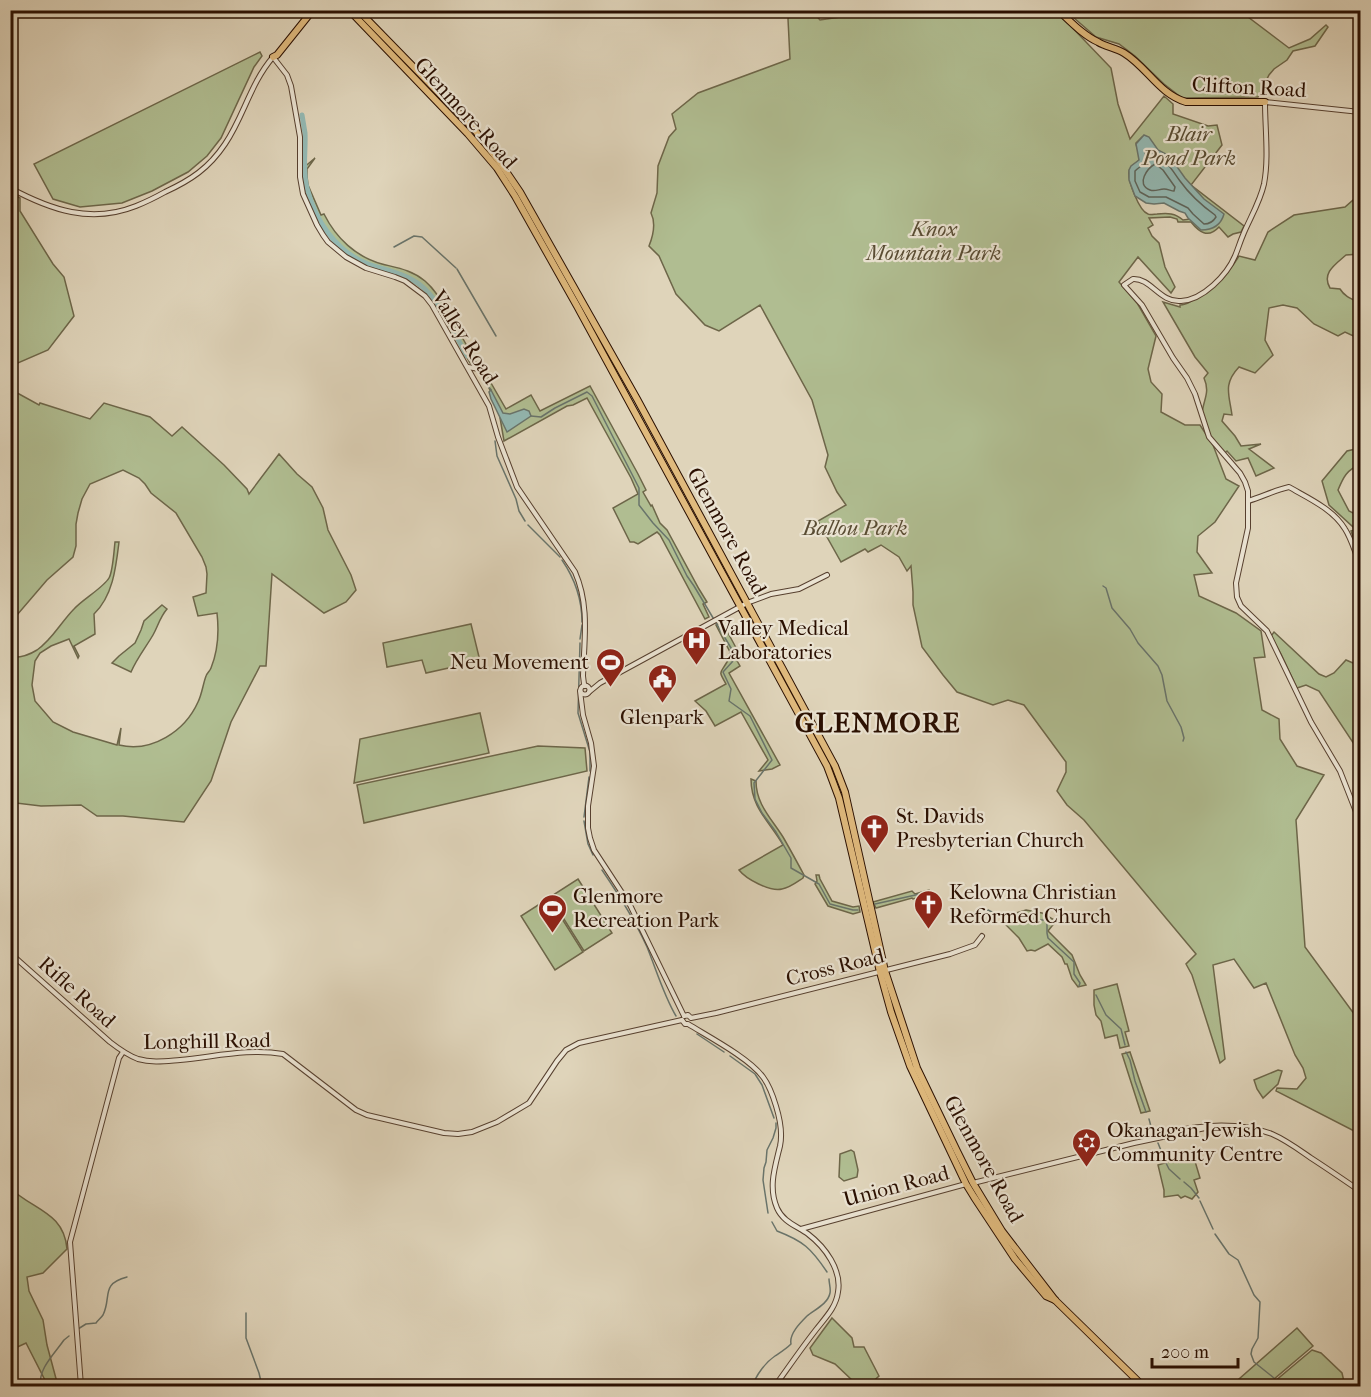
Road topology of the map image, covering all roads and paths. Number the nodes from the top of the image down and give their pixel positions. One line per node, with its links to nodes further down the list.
1 (308, 10): 6 (main road)
2 (313, 10): 6 (main road)
3 (349, 10): 7 (main road, Glenmore Road)
4 (358, 10): 8 (main road, Glenmore Road)
5 (1058, 10): 9 (main road, Clifton Road)
6 (273, 57): 11 (street); 12 (street, Valley Road)
7 (411, 74): 8 (main road); 17 (main road, Glenmore Road)
8 (438, 92): 17 (main road, Glenmore Road)
9 (1265, 102): 10 (street, Clifton Road); 14 (street)
10 (1360, 112)
11 (10, 188)
12 (468, 366): 13 (street); 19 (street, Valley Road)
13 (484, 370)
14 (1248, 501): 15 (street); 22 (street)
15 (1360, 564)
16 (827, 575): 17 (street)
17 (744, 604): 18 (street); 25 (main road, Glenmore Road)
18 (600, 683): 19 (street); 20 (street)
19 (583, 688): 20 (street); 20 (street); 21 (street, Valley Road)
20 (588, 693): 21 (street)
21 (581, 704): 26 (street, Valley Road)
22 (1360, 822)
23 (982, 936): 25 (street, Cross Road)
24 (10, 953): 29 (street, Rifle Road)
25 (883, 971): 27 (street, Cross Road); 30 (main road, Glenmore Road)
26 (683, 1018): 27 (street); 28 (street); 29 (street, Longhill Road)
27 (691, 1018): 28 (street)
28 (688, 1024): 33 (street)
29 (123, 1052): 35 (street, Longhill Road)
30 (970, 1184): 31 (street, Union Road); 32 (street, Union Road); 37 (main road, Glenmore Road)
31 (1360, 1191)
32 (812, 1225): 33 (street, Union Road); 34 (street)
33 (800, 1229): 34 (street)
34 (810, 1235): 36 (street)
35 (81, 1386)
36 (775, 1386)
37 (1143, 1386)

